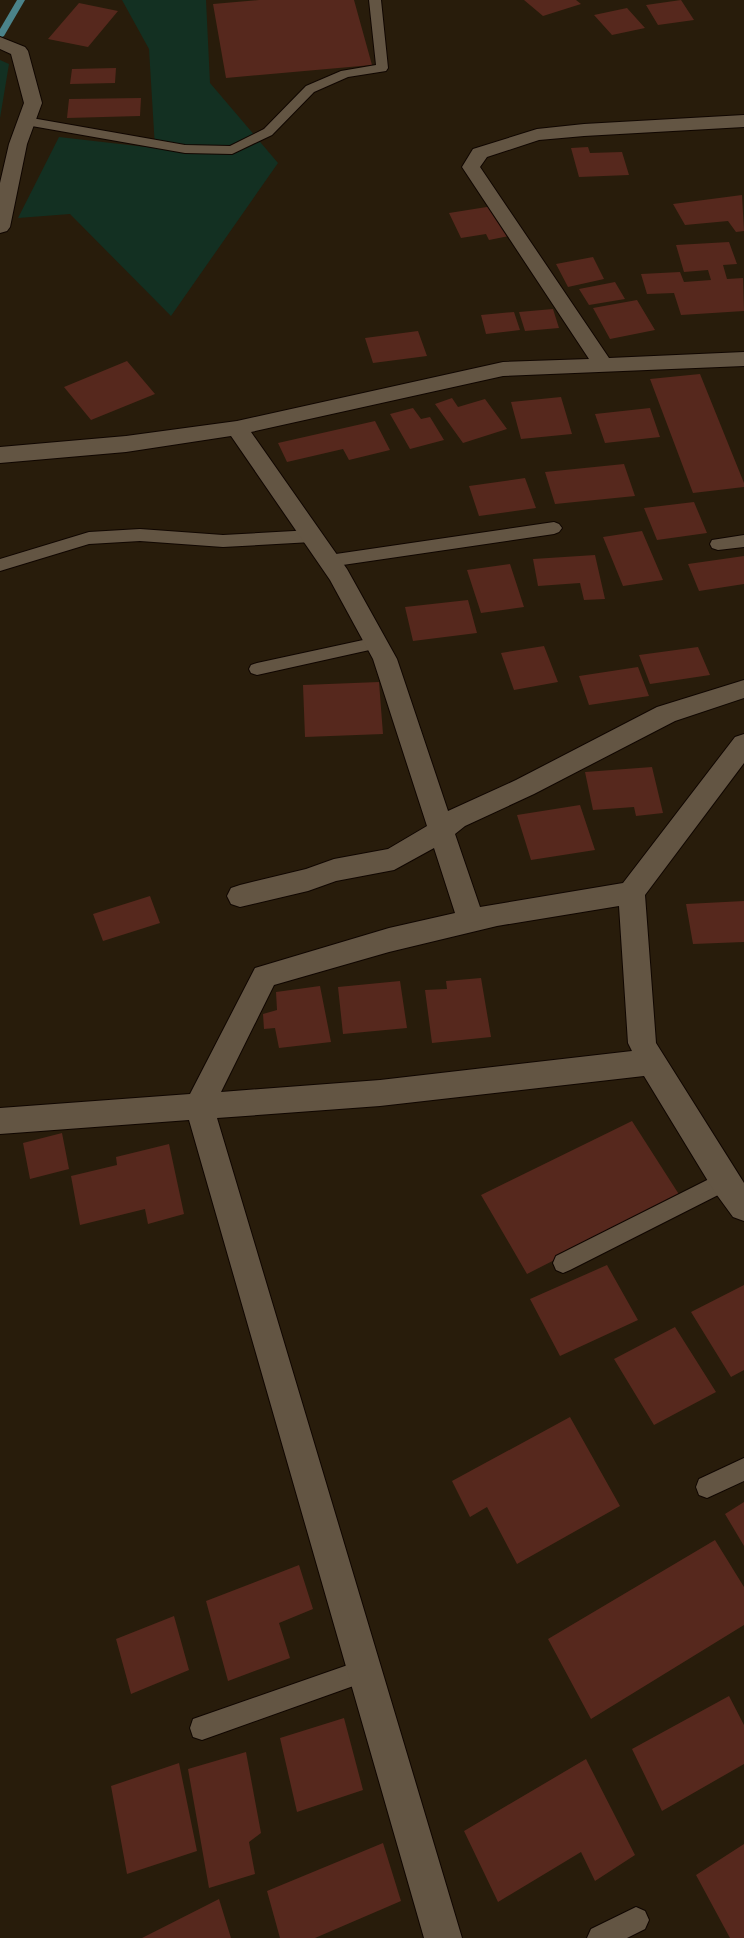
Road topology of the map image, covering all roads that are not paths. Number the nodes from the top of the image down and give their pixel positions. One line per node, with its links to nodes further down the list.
1 (374, 0): 3 (lane)
2 (0, 42): 3 (street)
3 (26, 121): 5 (street)
4 (744, 121): 7 (street)
5 (0, 227)
6 (744, 359): 7 (street)
7 (603, 364): 8 (street)
8 (237, 428): 9 (street); 11 (street)
9 (0, 455)
10 (554, 528): 14 (lane)
11 (312, 536): 14 (street); 15 (lane)
12 (744, 542): 13 (lane)
13 (718, 544)
14 (330, 561): 16 (street)
15 (0, 564)
16 (377, 643): 17 (lane); 20 (street)
17 (257, 669)
18 (744, 689): 20 (street)
19 (744, 744): 21 (street)
20 (442, 830): 22 (street); 23 (street)
21 (631, 893): 23 (street); 24 (street)
22 (240, 896)
23 (471, 921): 25 (street)
24 (651, 1062): 25 (street); 27 (street)
25 (199, 1105): 26 (street); 31 (street)
26 (0, 1121)
27 (737, 1190): 28 (lane)
28 (563, 1263)
29 (744, 1469): 30 (lane)
30 (707, 1487)
31 (365, 1671): 32 (lane); 34 (street)
32 (202, 1728)
33 (636, 1920): 35 (lane)
34 (443, 1938)
35 (600, 1938)

